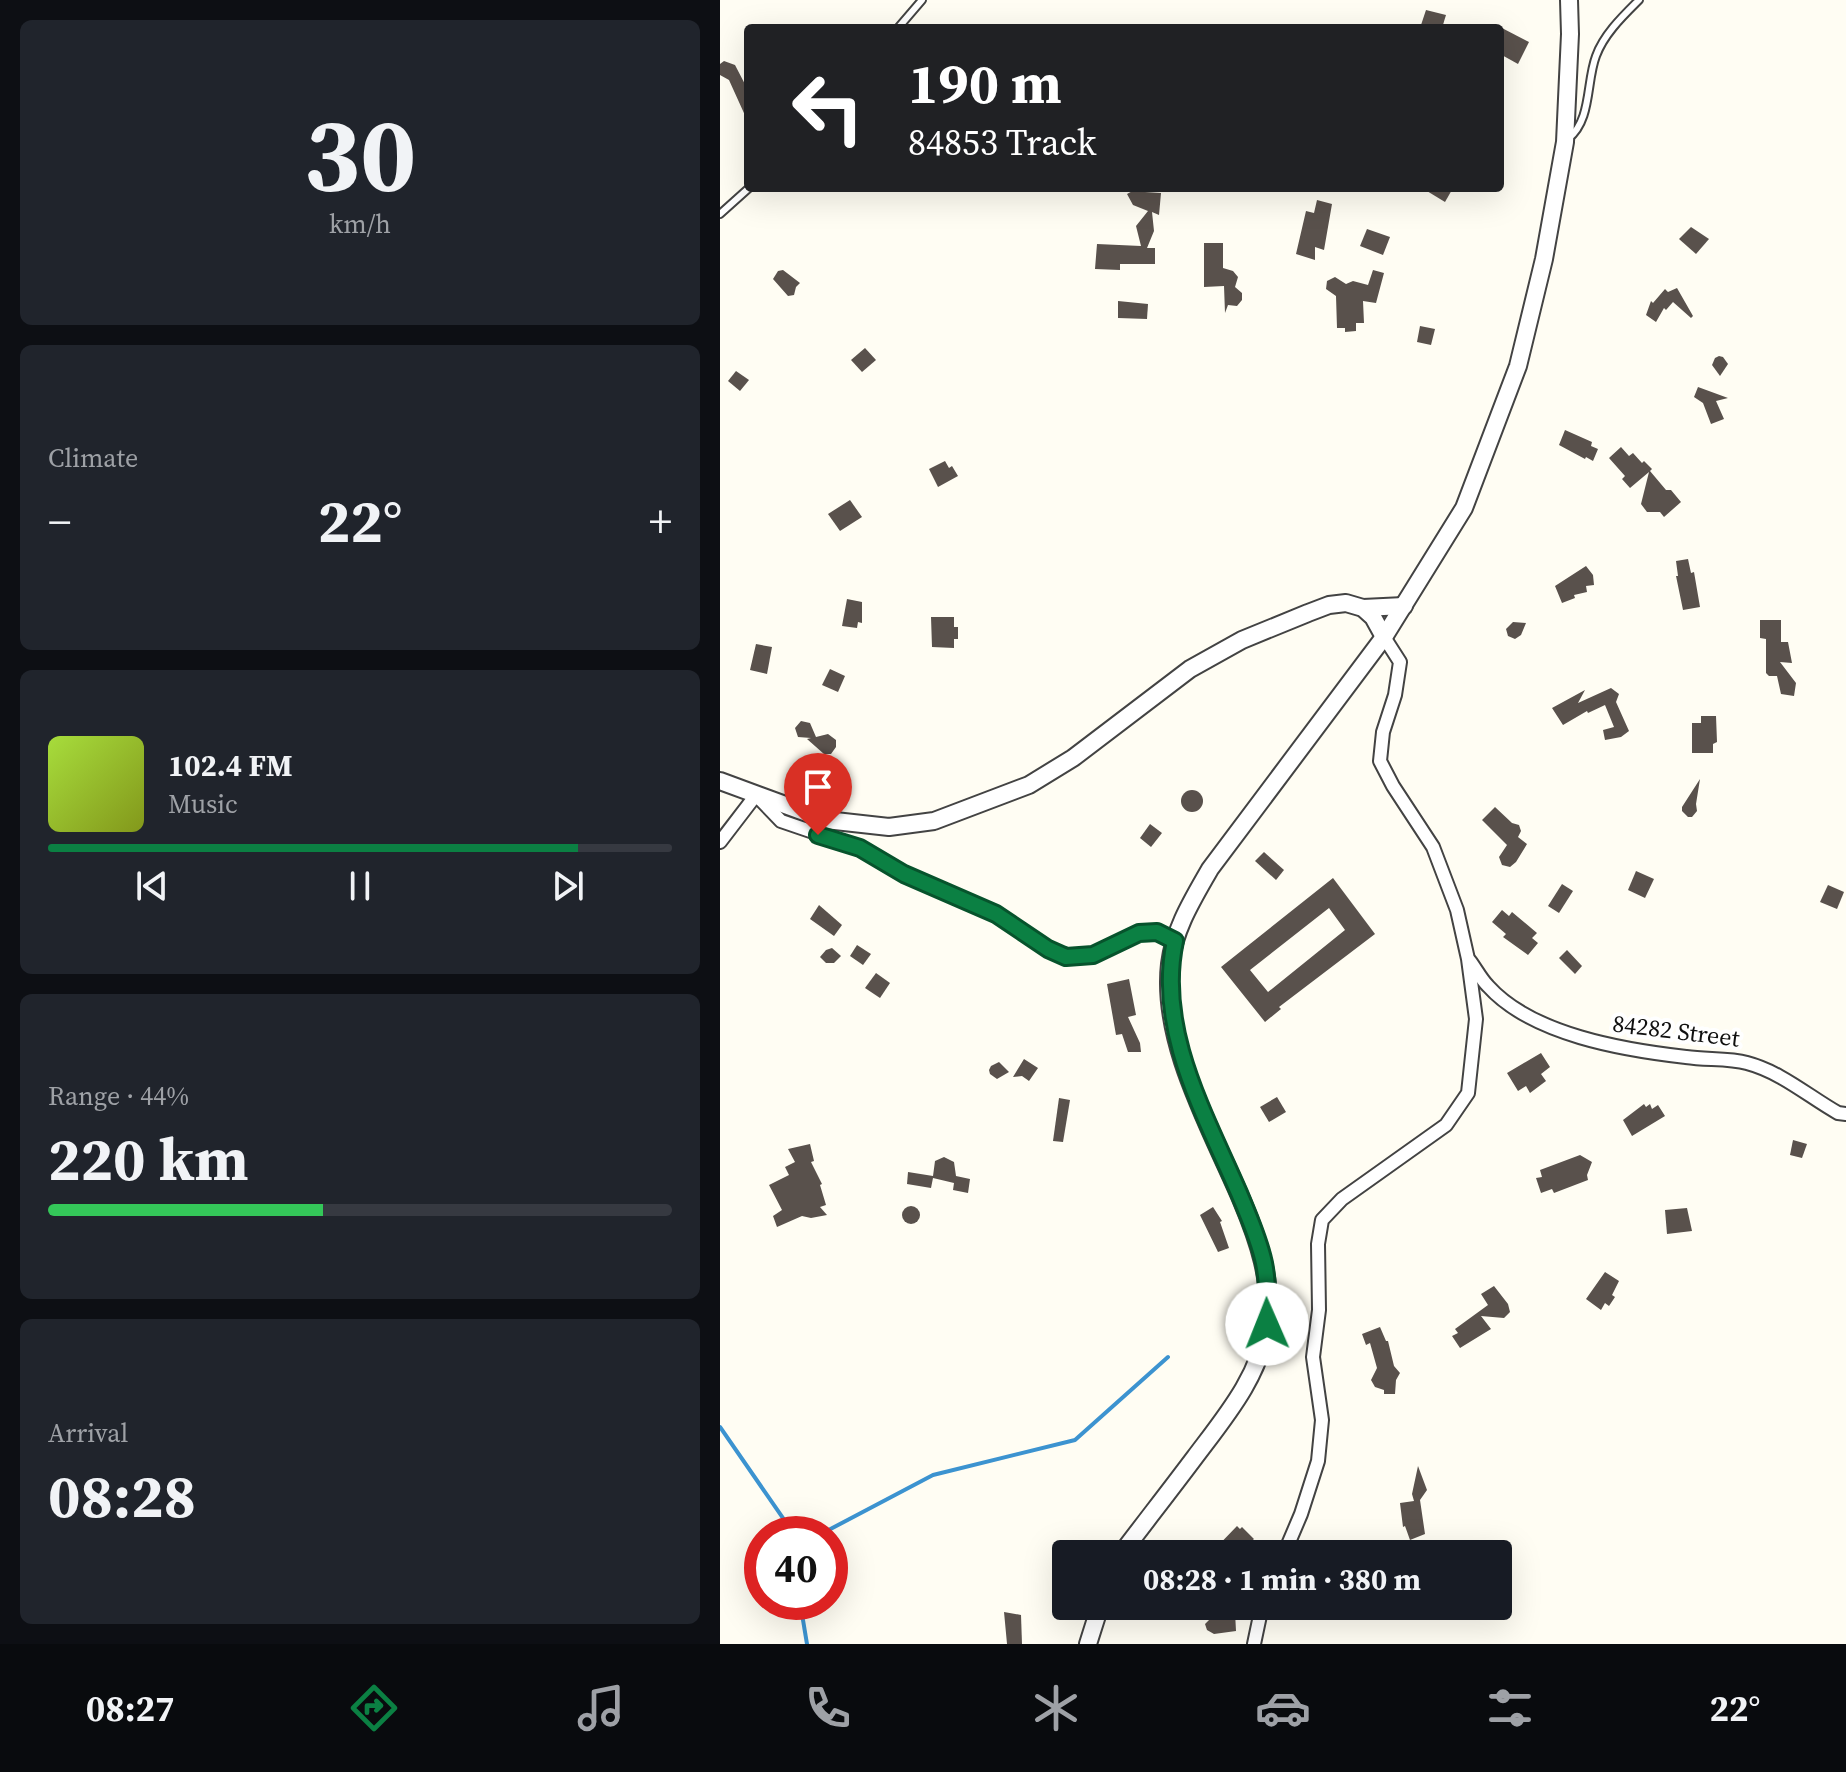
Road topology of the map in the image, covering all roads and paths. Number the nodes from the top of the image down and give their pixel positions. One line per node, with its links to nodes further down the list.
1 (922, 0): 4 (lane)
2 (1569, 0): 5 (street)
3 (1639, 0): 5 (lane)
4 (901, 24)
5 (1565, 142): 8 (street)
6 (745, 192): 7 (lane)
7 (720, 214)
8 (1404, 606): 9 (street); 10 (street)
9 (1363, 608): 10 (street); 12 (street)
10 (1384, 637): 14 (street); 15 (street)
11 (720, 781): 12 (street)
12 (756, 795): 13 (street); 14 (street)
13 (720, 842)
14 (1175, 941): 17 (street)
15 (1468, 959): 16 (street, 84282 Street); 18 (street)
16 (1846, 1114)
17 (1131, 1540)
18 (1290, 1540)
19 (1096, 1620): 21 (street)
20 (1259, 1620): 22 (street)
21 (1088, 1644)
22 (1254, 1644)

